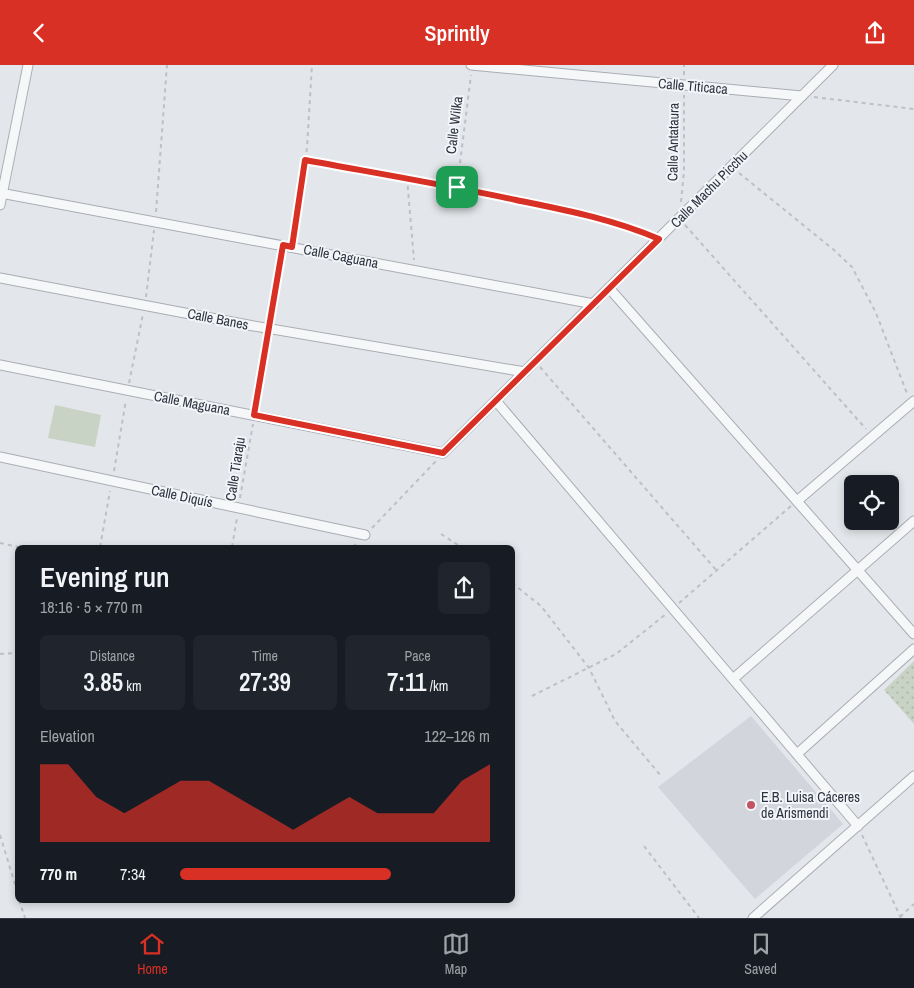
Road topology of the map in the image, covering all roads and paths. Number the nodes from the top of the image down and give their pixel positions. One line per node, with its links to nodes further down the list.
1 (28, 65): 14 (street)
2 (312, 65): 10 (path, Calle Tiaraju)
3 (471, 65): 6 (street, Calle Titicaca); 13 (path, Calle Wilka)
4 (684, 65): 7 (path, Calle Antataura)
5 (833, 65): 8 (street, Calle Machu Picchu)
6 (502, 66): 7 (street, Calle Titicaca)
7 (684, 85): 8 (street, Calle Titicaca); 16 (path, Calle Antataura)
8 (802, 96): 9 (path); 11 (street, Calle Machu Picchu)
9 (914, 109)
10 (305, 160): 12 (path); 18 (path, Calle Tiaraju)
11 (732, 166): 16 (street, Calle Machu Picchu); 28 (path)
12 (407, 178): 13 (path); 19 (path)
13 (457, 187): 17 (path)
14 (1, 194): 15 (street); 18 (street, Calle Caguana)
15 (0, 205)
16 (680, 219): 17 (street, Calle Machu Picchu); 30 (path)
17 (659, 239): 21 (street, Calle Machu Picchu)
18 (287, 246): 19 (street, Calle Caguana); 23 (path, Calle Tiaraju)
19 (415, 270): 22 (street, Calle Caguana)
20 (0, 278): 23 (street, Calle Banes)
21 (609, 288): 22 (street, Calle Machu Picchu); 33 (street)
22 (594, 304): 24 (street, Calle Machu Picchu)
23 (269, 329): 26 (street, Calle Banes); 29 (path, Calle Tiaraju)
24 (535, 362): 26 (street, Calle Machu Picchu); 44 (path)
25 (0, 365): 29 (street, Calle Maguana)
26 (525, 372): 27 (street, Calle Machu Picchu)
27 (496, 401): 31 (street, Calle Machu Picchu); 50 (street)
28 (913, 403): 30 (street)
29 (254, 415): 31 (street, Calle Maguana); 34 (path, Calle Tiaraju)
30 (873, 436): 33 (street)
31 (443, 453): 37 (path)
32 (0, 457): 34 (street, Calle Diquís)
33 (797, 501): 43 (street)
34 (239, 508): 37 (street, Calle Diquís); 39 (path, Calle Tiaraju)
35 (914, 521): 43 (street)
36 (441, 534): 41 (path)
37 (365, 535): 40 (path)
38 (0, 543): 42 (path)
39 (232, 545)
40 (355, 545)
41 (458, 545)
42 (15, 546)
43 (858, 570): 46 (street); 50 (street)
44 (717, 571)
45 (515, 585): 52 (path)
46 (914, 634)
47 (914, 649): 51 (street)
48 (15, 653): 49 (path)
49 (0, 654)
50 (733, 679): 51 (street)
51 (797, 754): 54 (street)
52 (661, 776)
53 (914, 776): 54 (street)
54 (858, 826): 60 (path); 63 (street)
55 (0, 835): 57 (path)
56 (644, 846): 62 (path)
57 (15, 884)
58 (20, 903): 61 (path)
59 (914, 904): 60 (path)
60 (901, 917)
61 (25, 918)
62 (699, 918)
63 (752, 918)

